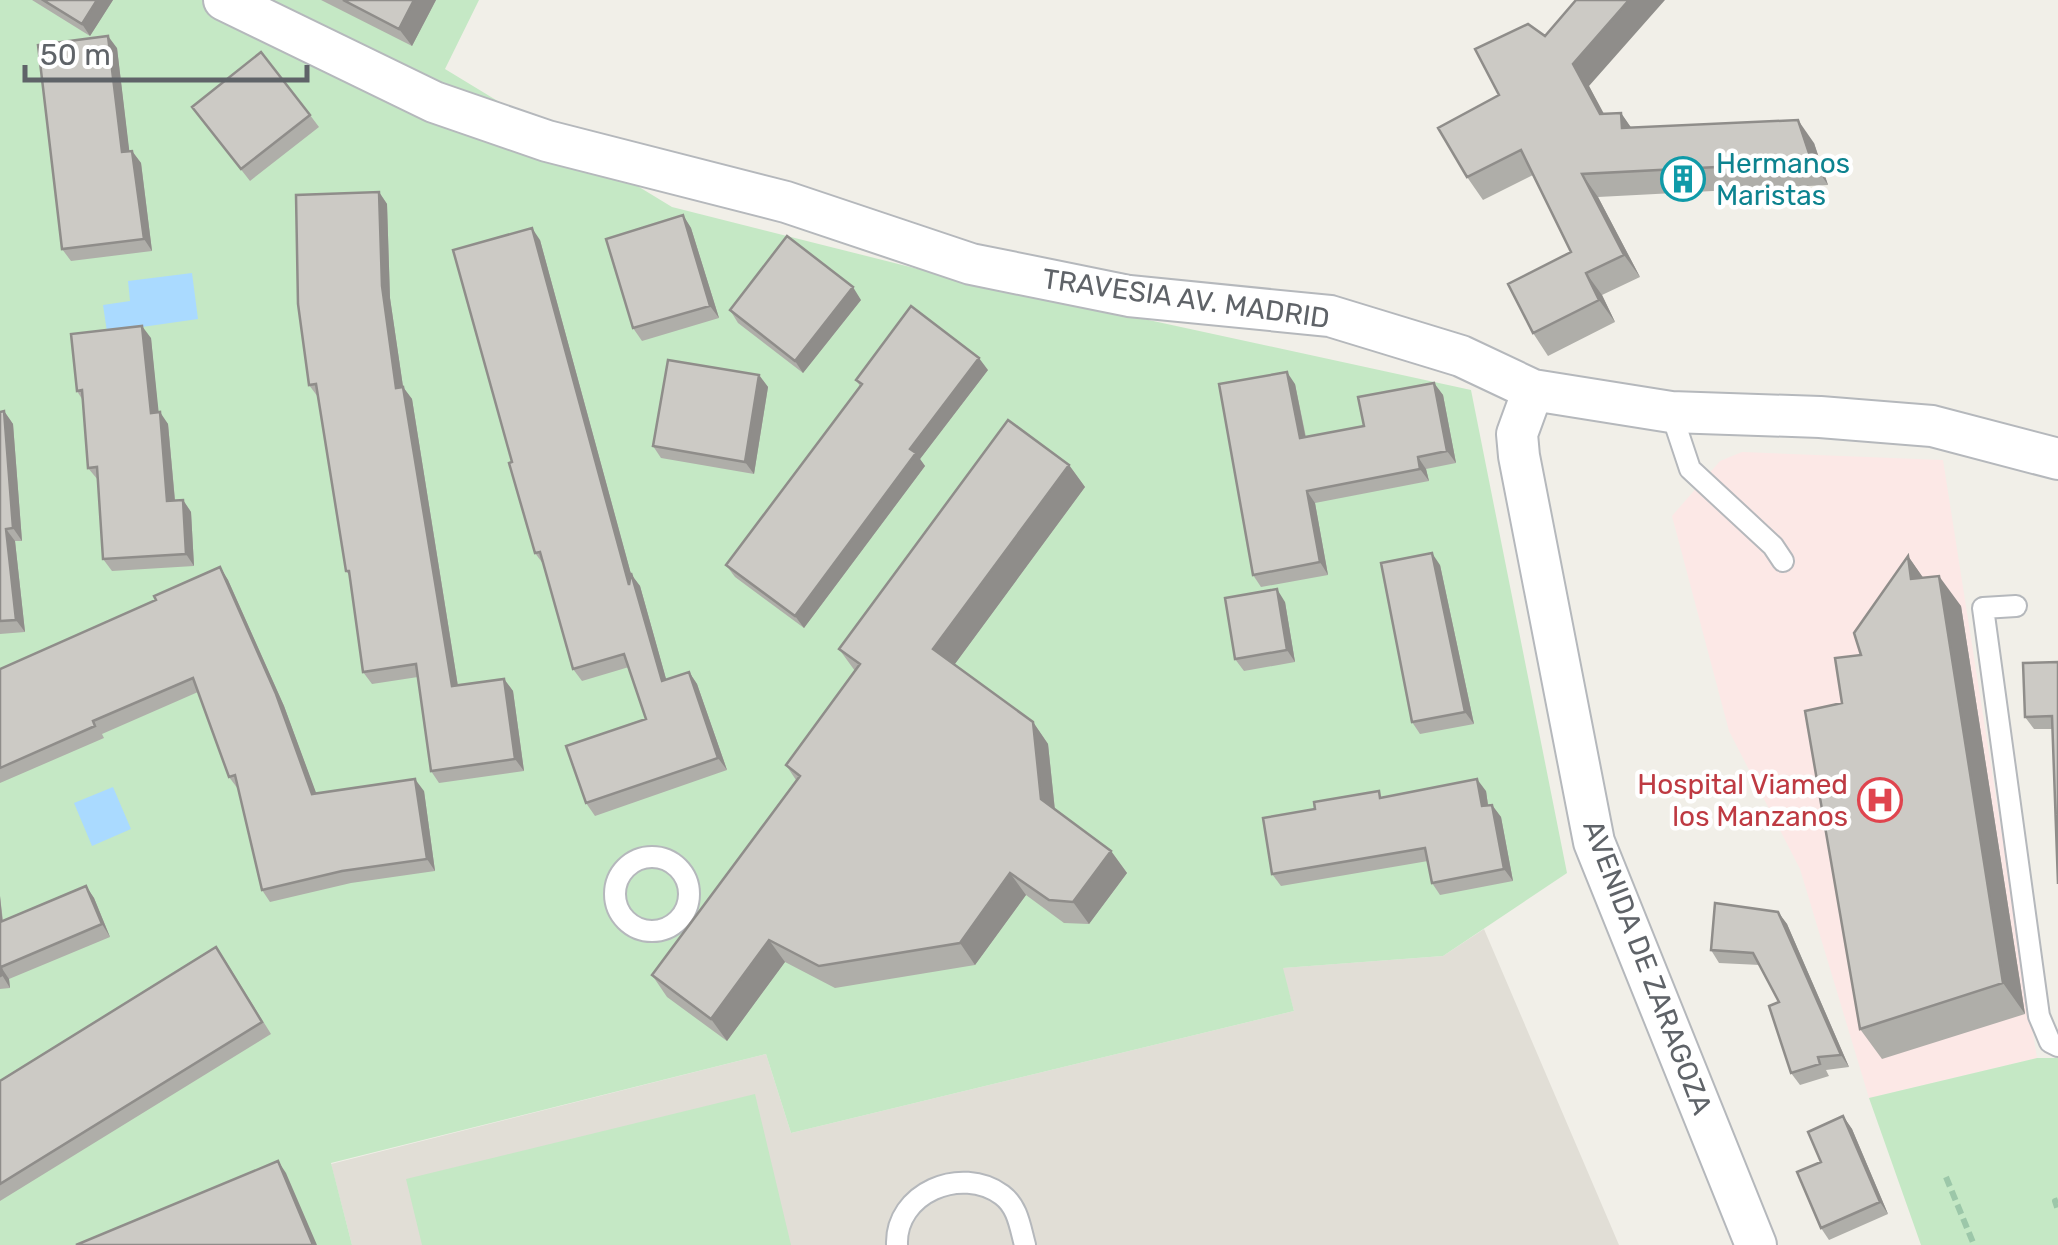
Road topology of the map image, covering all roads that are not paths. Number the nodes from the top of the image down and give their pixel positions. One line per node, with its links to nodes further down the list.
1 (224, 0): 2 (street, TRAVESIA AV. MADRID)
2 (1533, 390): 3 (street, TRAVESIA AV. MADRID); 10 (street, AVENIDA DE ZARAGOZA)
3 (1671, 412): 4 (street, TRAVESIA AV. MADRID); 5 (lane)
4 (2058, 459)
5 (1783, 560)
6 (2016, 606): 7 (lane)
7 (2058, 1046)
8 (897, 1245): 9 (lane)
9 (1024, 1245)
10 (1756, 1245)

